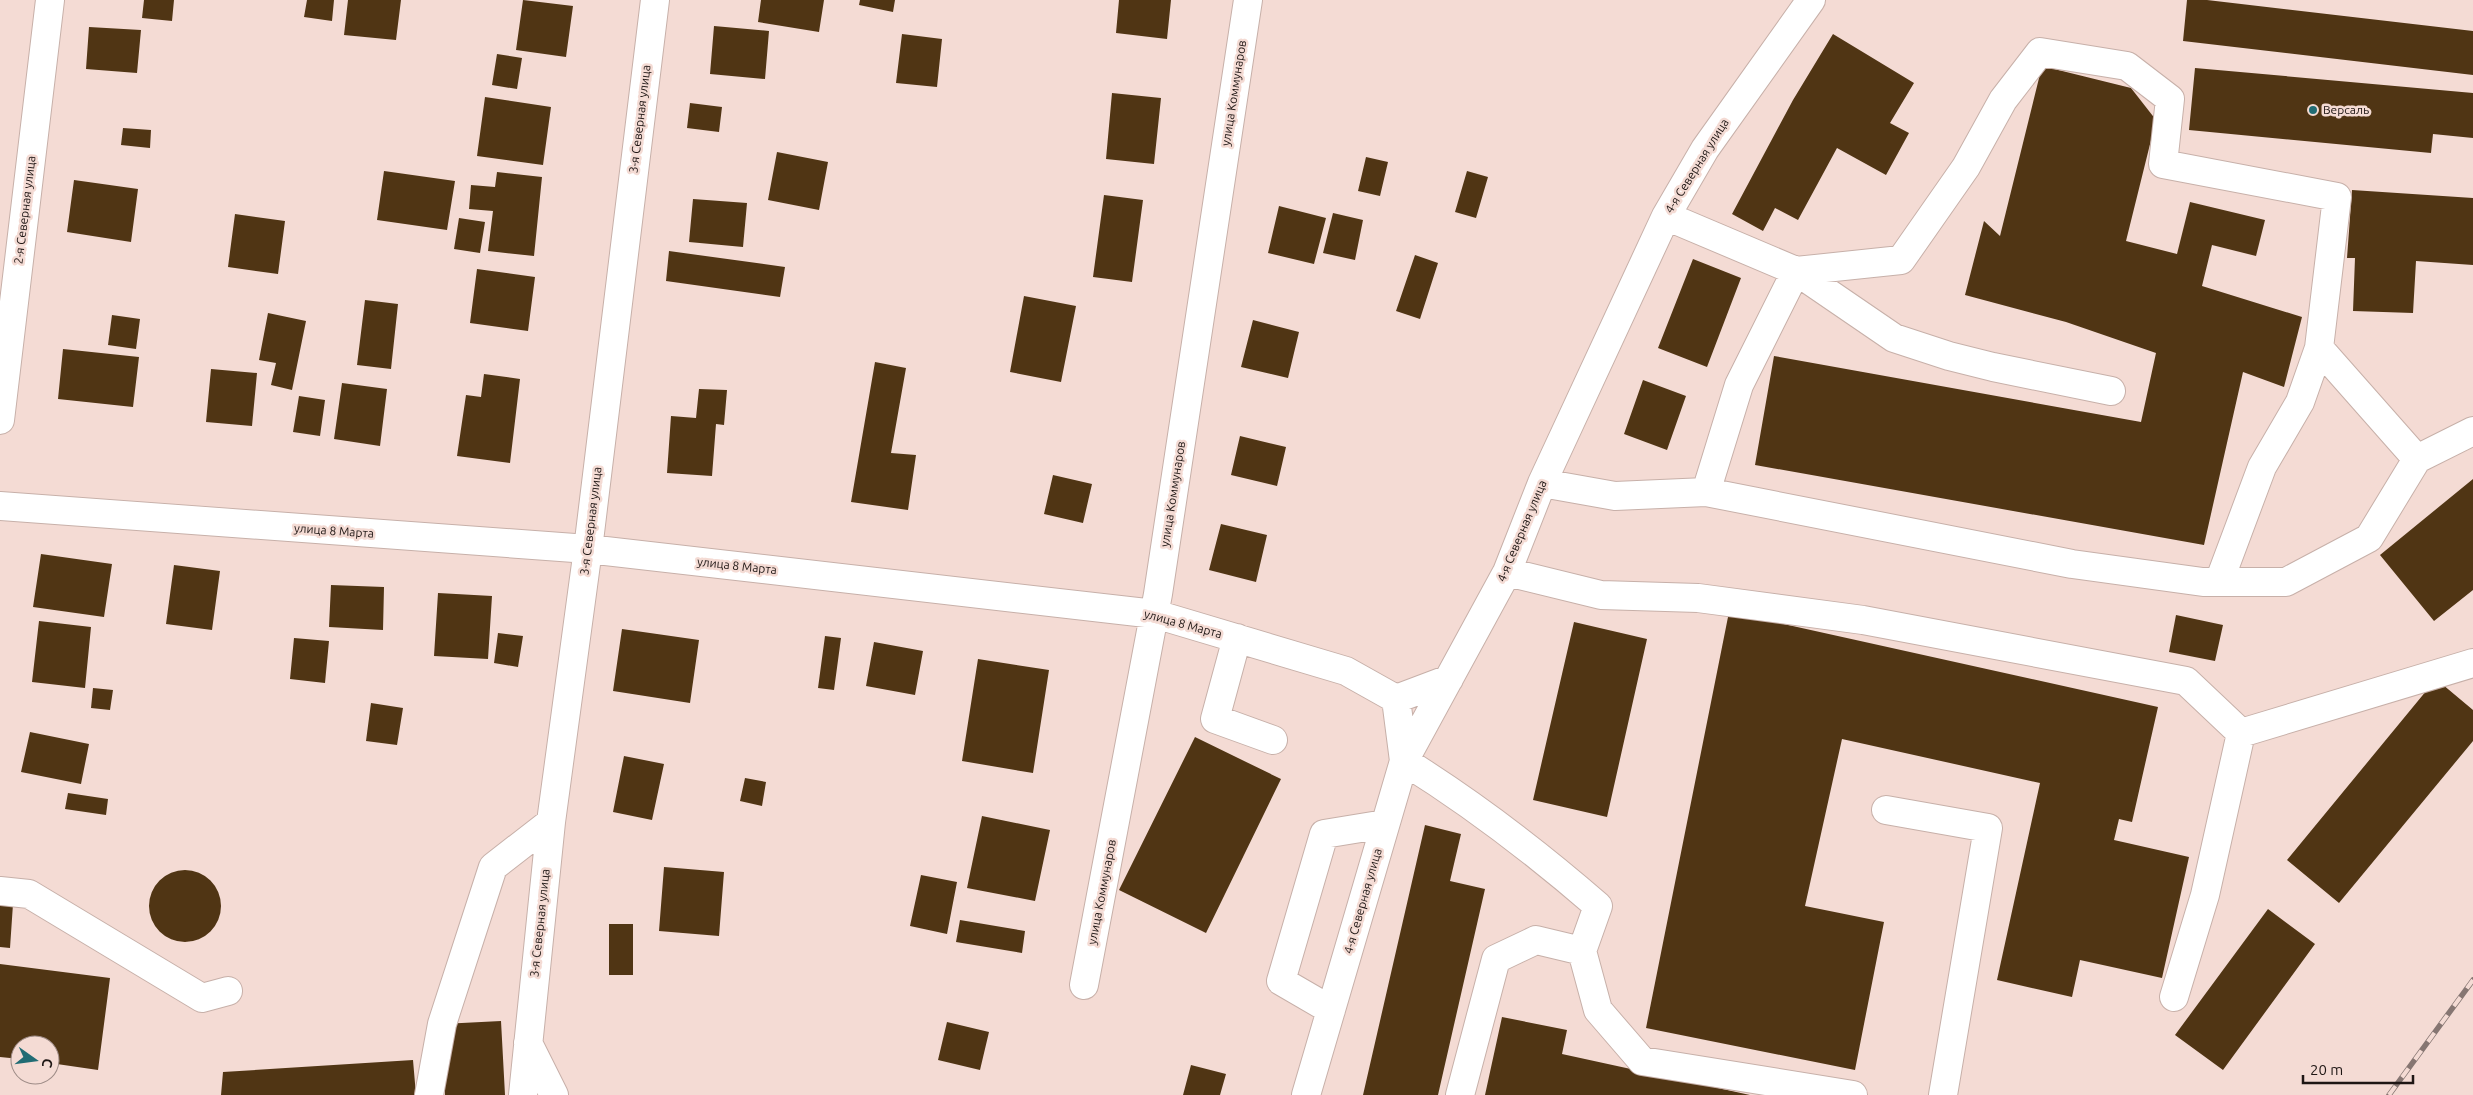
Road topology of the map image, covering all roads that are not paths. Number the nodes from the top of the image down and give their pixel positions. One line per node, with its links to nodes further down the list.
1 (50, 0): 9 (street, 2-я Северная улица)
2 (655, 0): 15 (street, 3-я Северная улица)
3 (1248, 0): 18 (street, улица Коммунаров)
4 (1812, 0): 5 (street, 4-я Северная улица)
5 (1666, 216): 6 (street); 12 (street, 4-я Северная улица)
6 (1796, 271): 7 (street); 8 (street); 13 (street)
7 (2319, 348): 11 (street); 17 (street)
8 (2111, 391)
9 (0, 420)
10 (2473, 431): 11 (street)
11 (2417, 459): 17 (street)
12 (1542, 483): 13 (street); 16 (street, 4-я Северная улица)
13 (1706, 492): 17 (street)
14 (0, 506): 15 (street, улица 8 Марта)
15 (588, 550): 18 (street, улица 8 Марта); 27 (street, 3-я Северная улица)
16 (1506, 572): 21 (street, 4-я Северная улица); 23 (street)
17 (2218, 582)
18 (1155, 614): 19 (street, улица 8 Марта); 31 (street, улица Коммунаров)
19 (1237, 638): 22 (street, улица 8 Марта); 24 (street)
20 (2473, 664): 23 (street)
21 (1449, 679): 22 (street); 25 (street, 4-я Северная улица)
22 (1396, 699): 25 (street)
23 (2241, 733): 33 (street)
24 (1273, 740)
25 (1404, 761): 28 (street, 4-я Северная улица); 30 (street)
26 (1886, 810): 42 (street)
27 (551, 822): 35 (street, 3-я Северная улица); 36 (street)
28 (1385, 824): 34 (street, 4-я Северная улица); 34 (street)
29 (0, 891): 32 (street)
30 (1582, 951): 40 (street); 41 (street)
31 (1084, 985)
32 (228, 991)
33 (2174, 997)
34 (1331, 1010): 39 (street, 4-я Северная улица)
35 (528, 1043): 37 (street, 3-я Северная улица); 38 (street)
36 (429, 1095)
37 (523, 1095)
38 (554, 1095)
39 (1306, 1095)
40 (1460, 1095)
41 (1853, 1095)
42 (1943, 1095)

